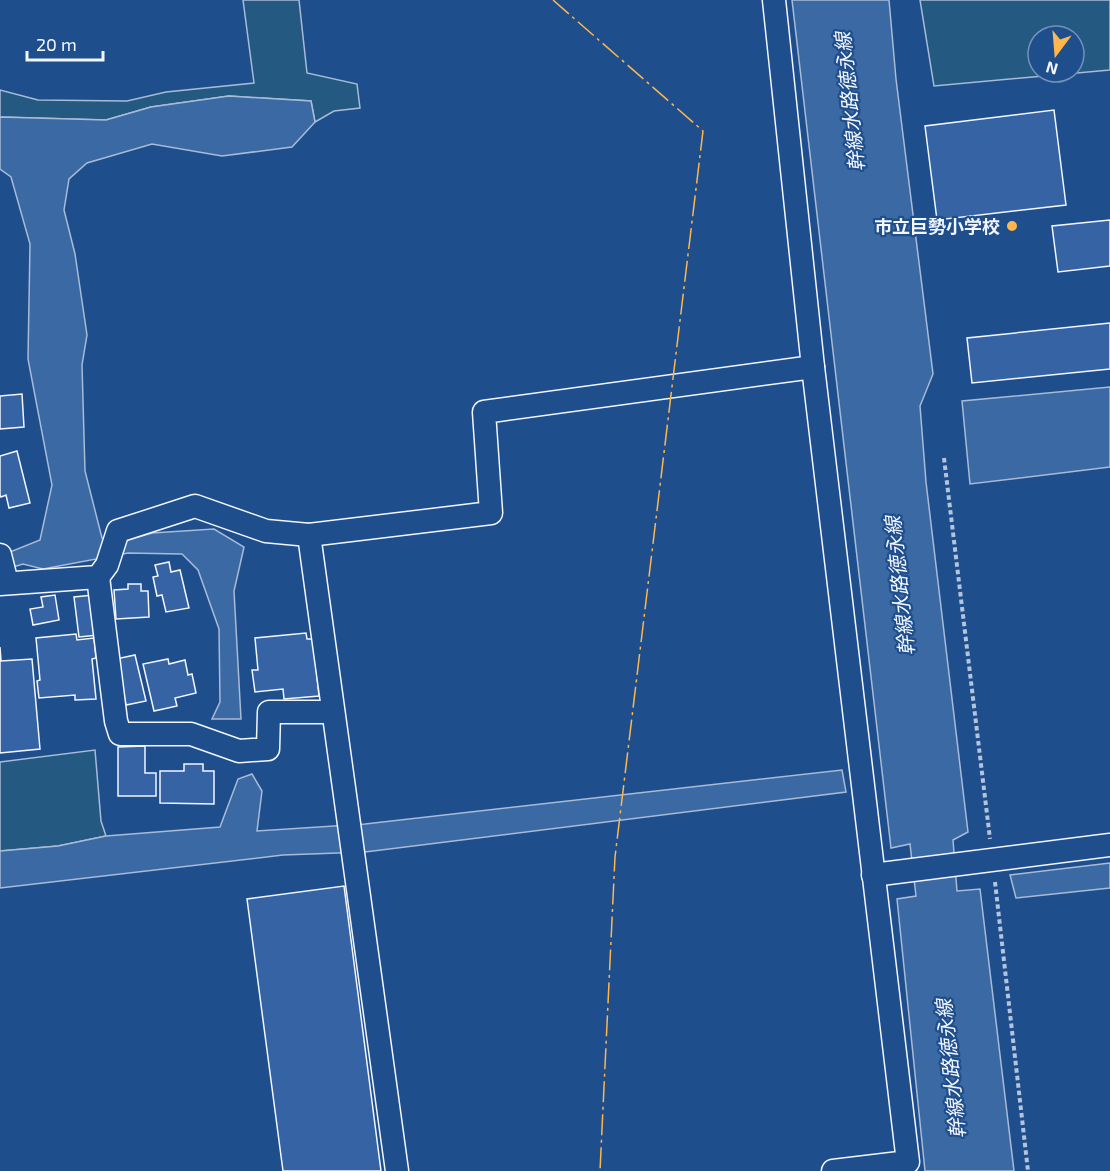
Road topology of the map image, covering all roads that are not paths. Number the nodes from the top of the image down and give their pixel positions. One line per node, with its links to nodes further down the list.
1 (774, 0): 2 (street)
2 (813, 367): 3 (street); 9 (street)
3 (309, 535): 5 (street); 7 (street)
4 (0, 555): 6 (street)
5 (103, 571): 6 (street); 7 (street)
6 (4, 584)
7 (333, 712): 10 (street)
8 (1110, 845): 9 (street)
9 (873, 875): 11 (street)
10 (397, 1171)
11 (833, 1171)

